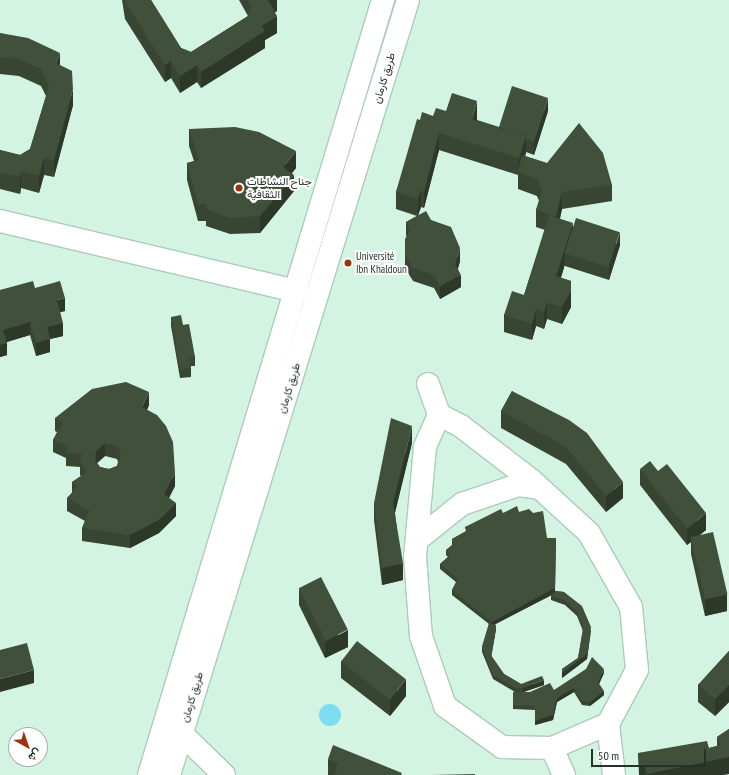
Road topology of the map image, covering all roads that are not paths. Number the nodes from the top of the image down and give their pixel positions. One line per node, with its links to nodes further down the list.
1 (384, 0): 4 (street, طريق كارمان)
2 (408, 0): 10 (street, طريق كارمان)
3 (0, 221): 4 (street)
4 (297, 291): 12 (street, طريق كارمان)
5 (428, 384): 6 (street)
6 (440, 415): 7 (street); 8 (street)
7 (539, 488): 8 (street); 9 (street)
8 (417, 540): 11 (street)
9 (608, 724): 11 (street); 16 (street)
10 (181, 733): 13 (street, طريق كارمان); 14 (street)
11 (552, 748): 15 (street)
12 (149, 775)
13 (169, 775)
14 (224, 775)
15 (564, 775)
16 (614, 775)

